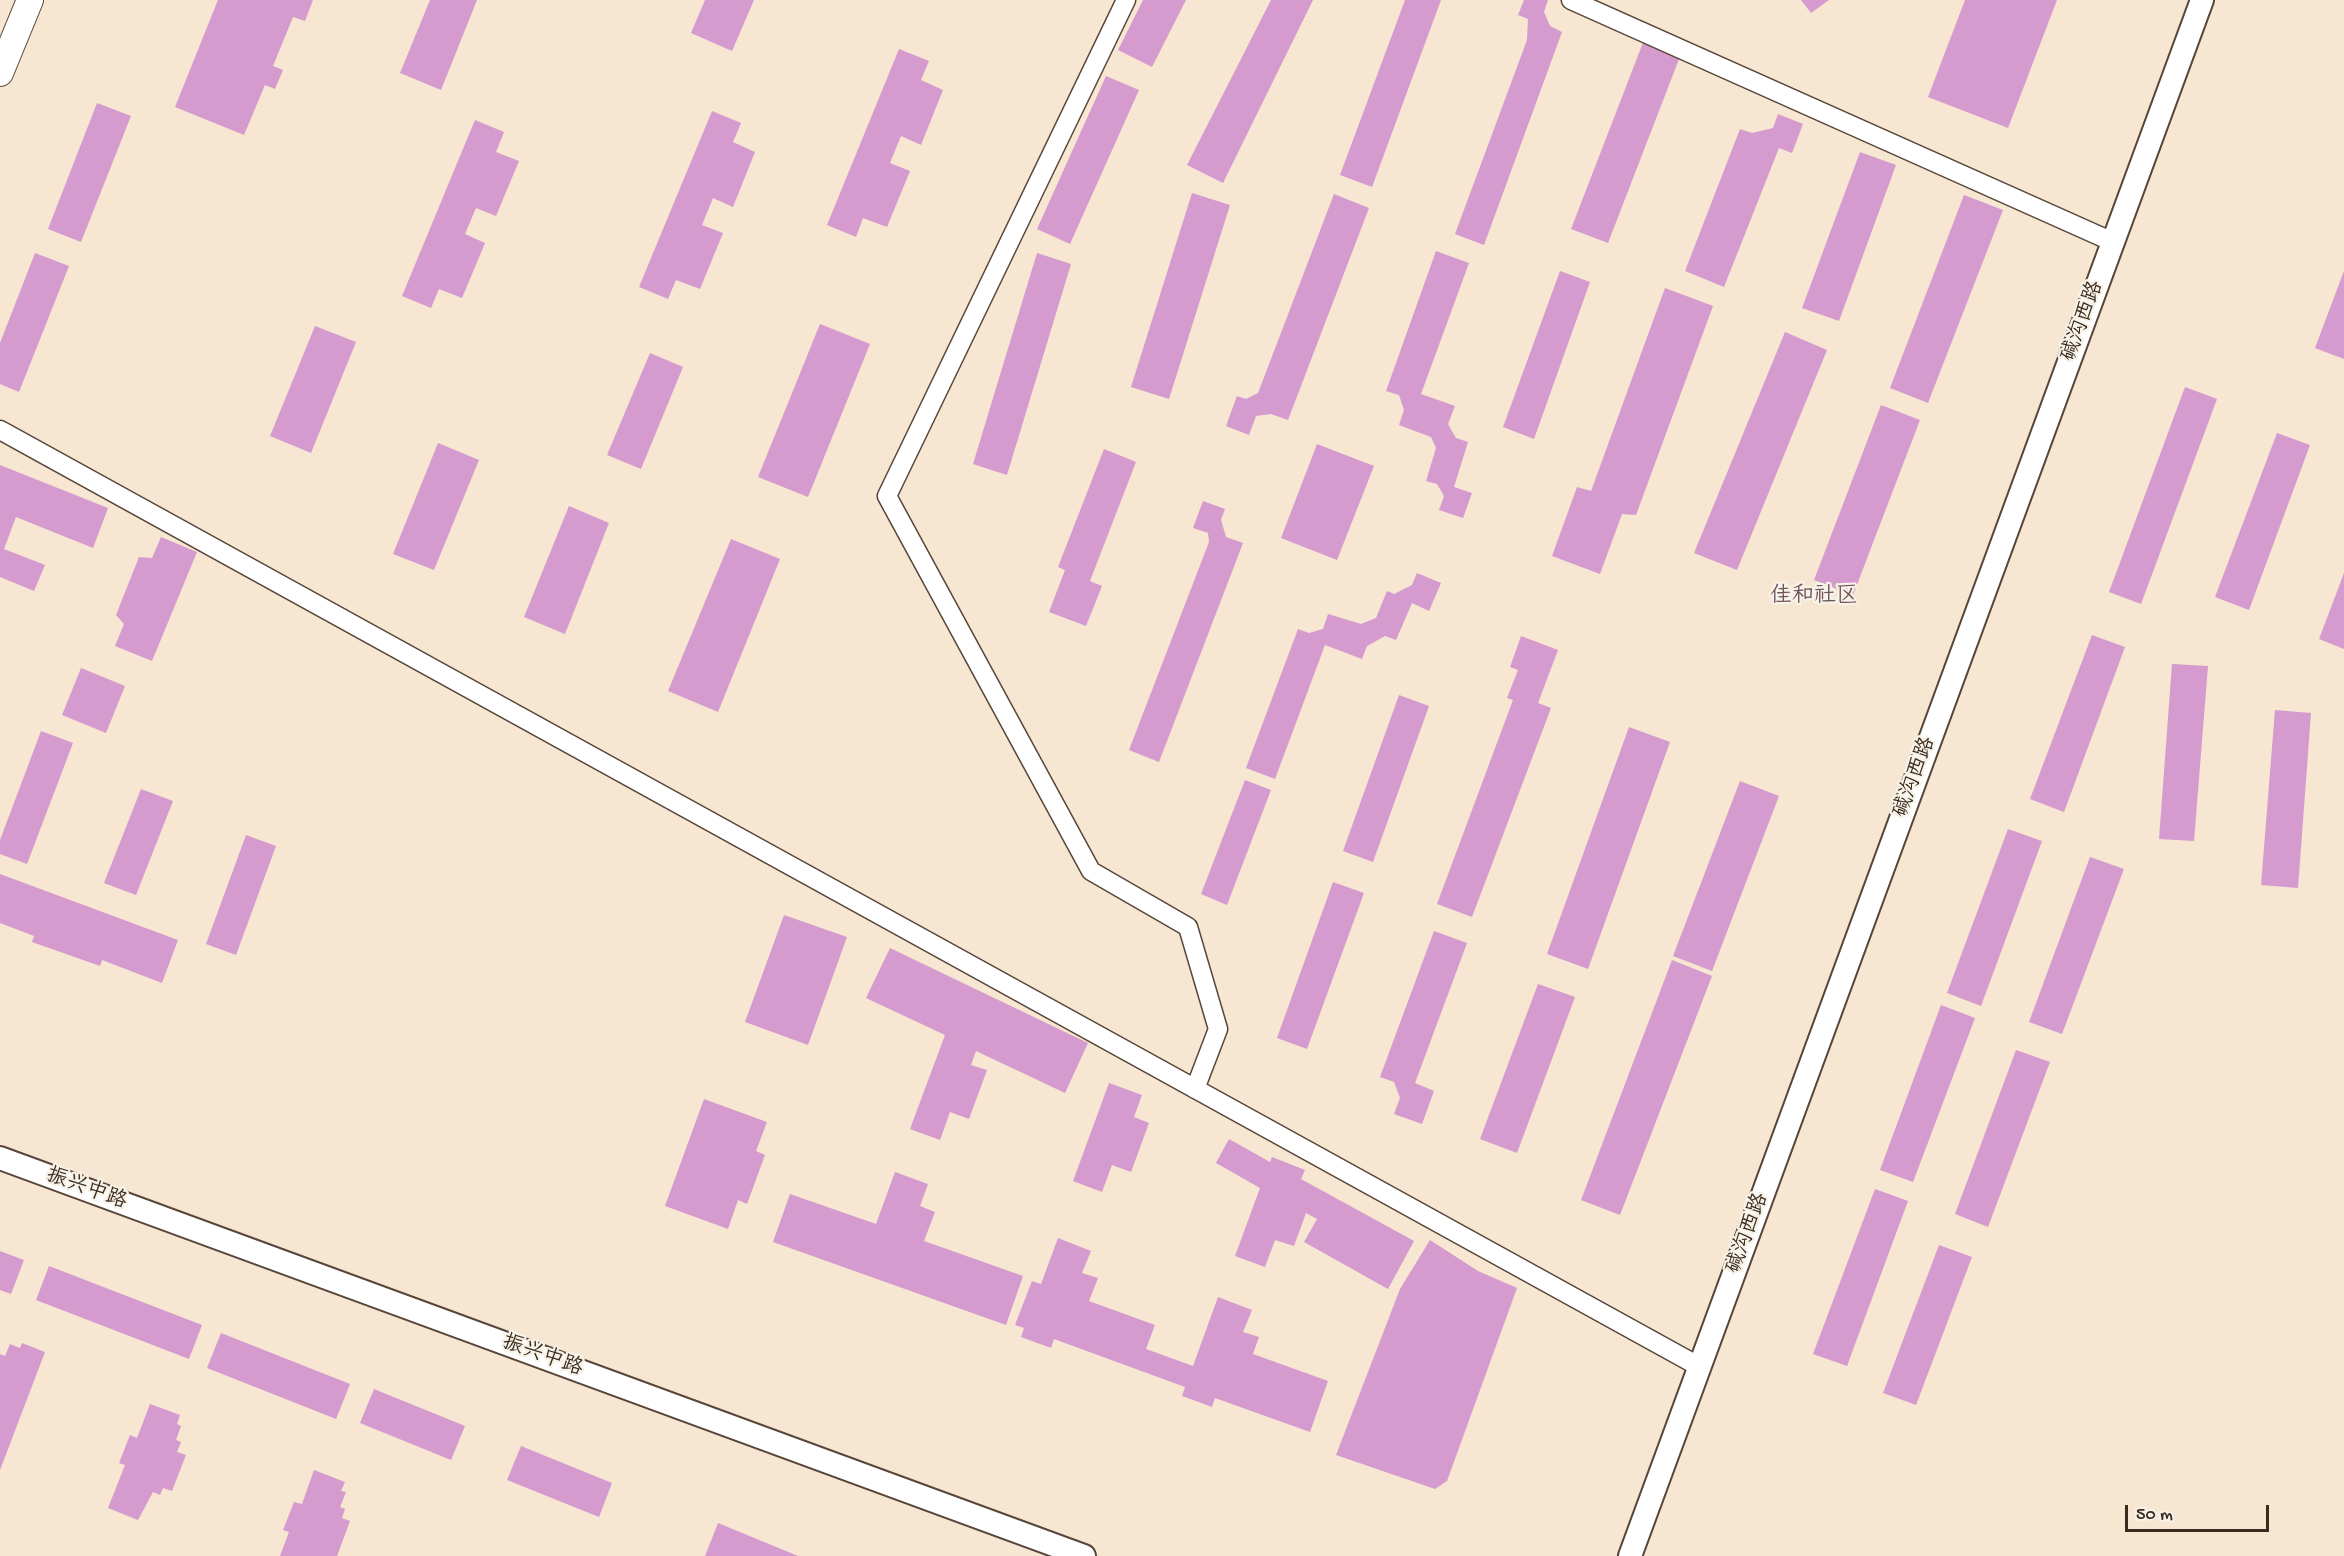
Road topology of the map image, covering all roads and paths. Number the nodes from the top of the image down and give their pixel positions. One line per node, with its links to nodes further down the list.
1 (30, 0): 5 (main road)
2 (1126, 0): 8 (street)
3 (1571, 0): 6 (street)
4 (2202, 0): 6 (street, 碱沟西路)
5 (0, 72)
6 (2113, 242): 10 (street, 碱沟西路)
7 (0, 430): 8 (street)
8 (1196, 1089): 10 (street)
9 (0, 1158): 11 (street, 振兴中路)
10 (1700, 1367): 12 (street, 碱沟西路)
11 (1084, 1556)
12 (1630, 1556)

